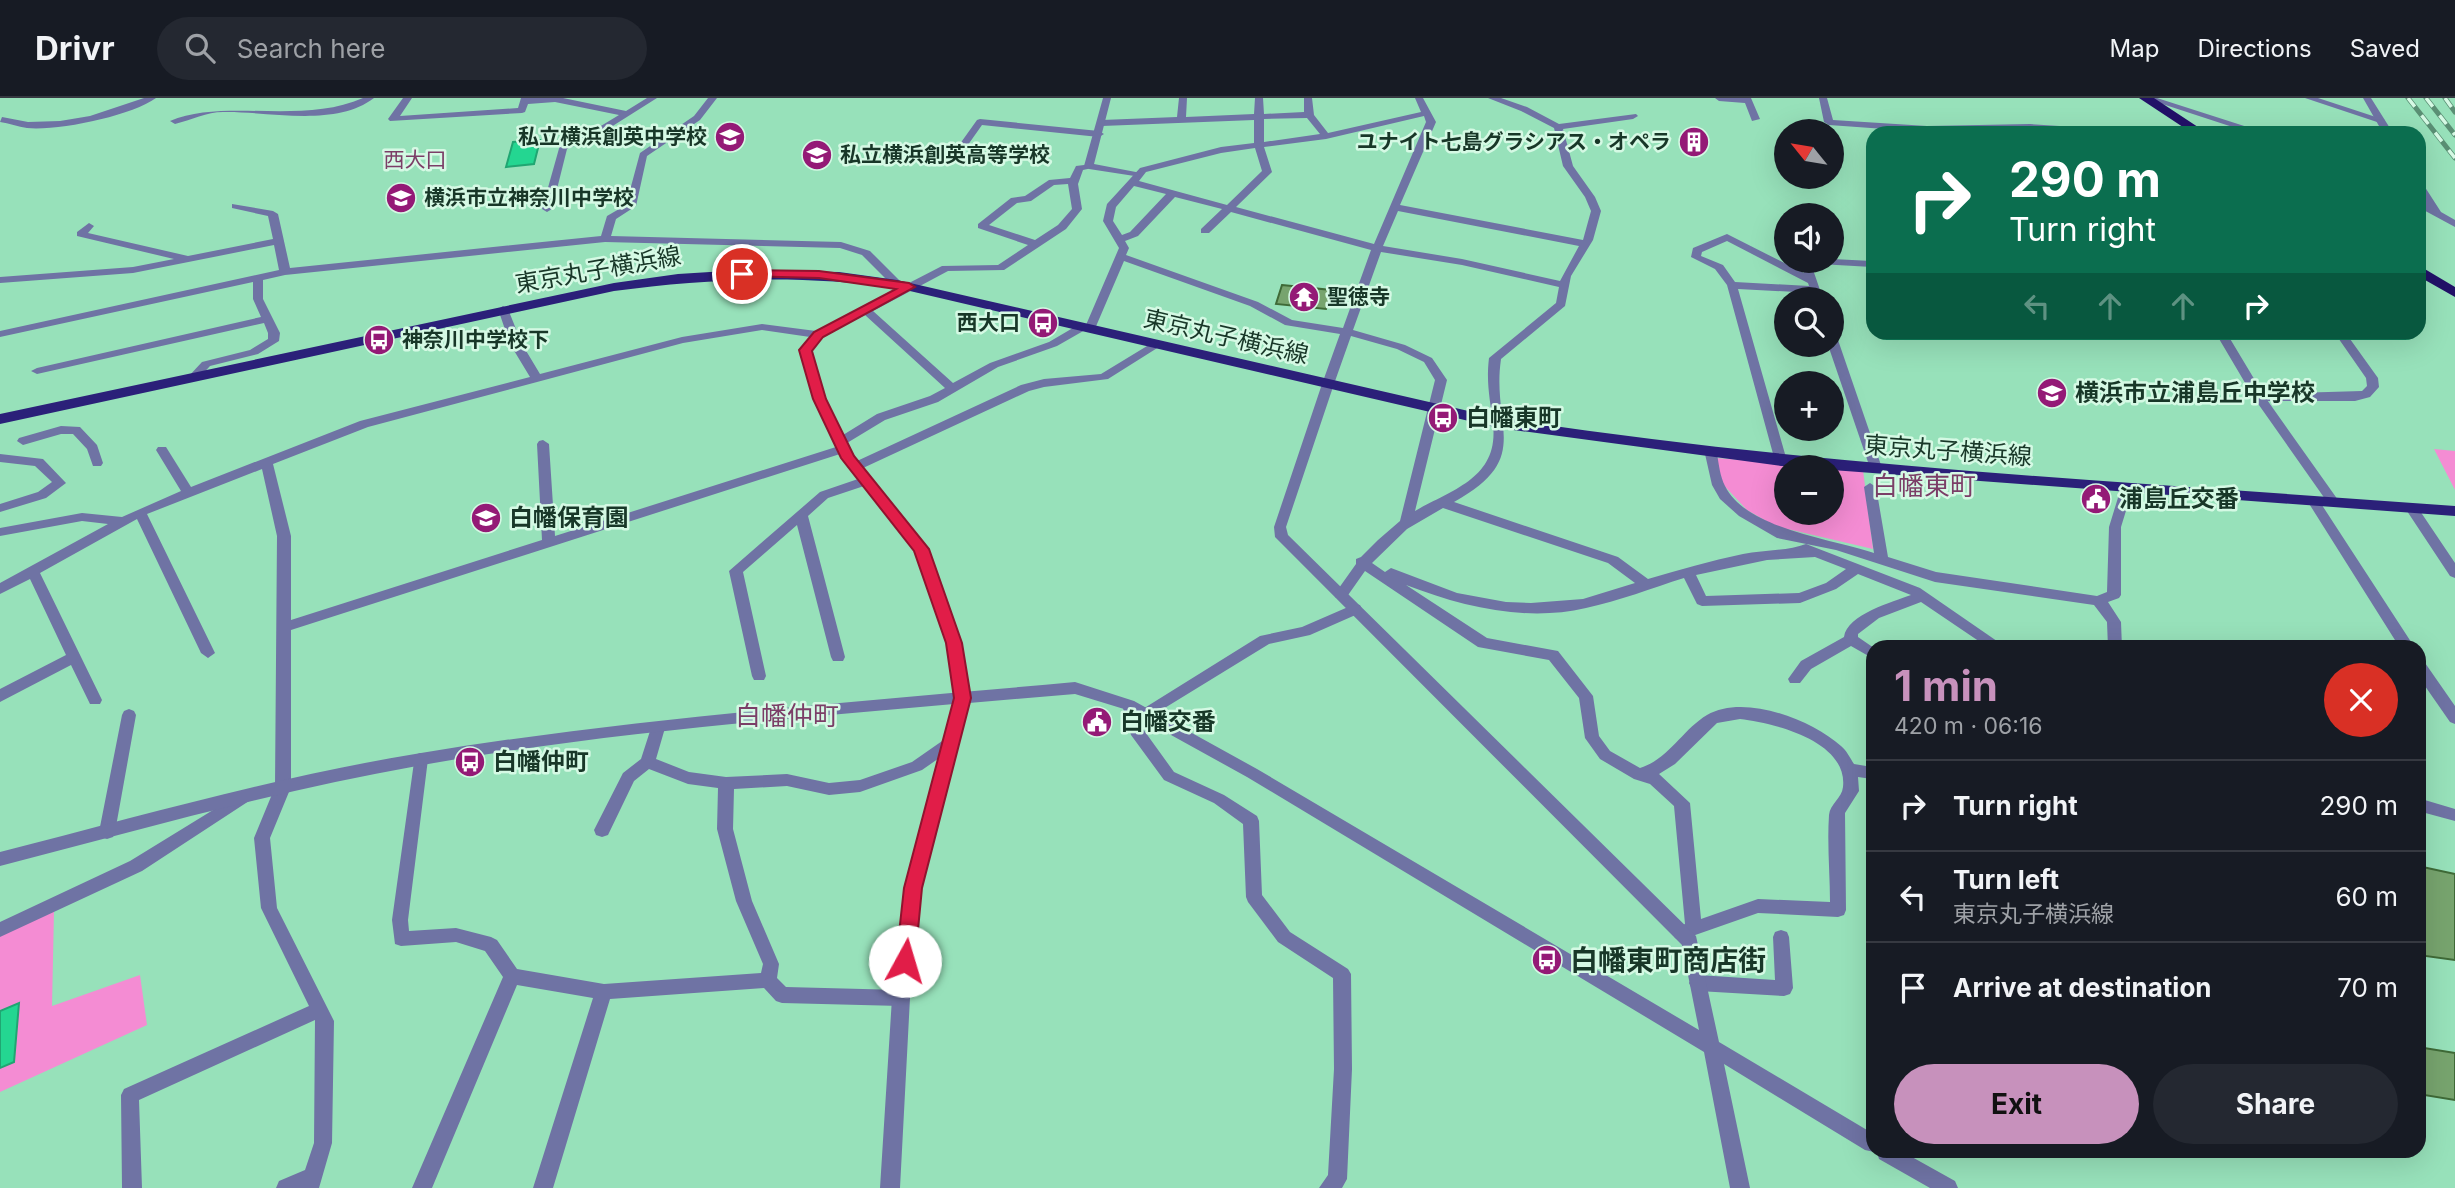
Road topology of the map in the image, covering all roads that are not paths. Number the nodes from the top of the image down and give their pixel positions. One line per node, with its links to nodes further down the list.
1 (152, 98): 27 (street)
2 (370, 98): 30 (street)
3 (408, 98): 19 (street)
4 (653, 98): 21 (street)
5 (713, 98): 56 (street)
6 (1107, 98): 31 (street)
7 (1183, 98): 28 (street)
8 (1259, 98): 24 (street)
9 (1308, 98): 23 (street)
10 (1419, 98): 22 (street)
11 (1492, 98): 37 (street)
12 (1719, 98): 18 (street)
13 (1823, 98): 32 (street)
14 (2147, 98): 20 (street); 33 (highway)
15 (2163, 98): 20 (highway)
16 (2309, 98): 29 (street)
17 (2367, 98): 29 (street)
18 (1748, 99): 26 (street)
19 (525, 100): 21 (street)
20 (2179, 108): 34 (highway); 35 (street)
21 (625, 113): 51 (street)
22 (1427, 113): 39 (street); 48 (street)
23 (1309, 115): 24 (street); 39 (street)
24 (1259, 116): 28 (street); 40 (street)
25 (1633, 116): 37 (street)
26 (1755, 119)
27 (2, 120)
28 (1181, 120): 31 (street)
29 (2381, 120): 36 (street)
30 (175, 121)
31 (1102, 123): 38 (street)
32 (1878, 126)
33 (2190, 126)
34 (2207, 126)
35 (2237, 126)
36 (2384, 126)
37 (1558, 127): 60 (street)
38 (1099, 134): 41 (street); 42 (street)
39 (1326, 135): 40 (street)
40 (1259, 146): 43 (street); 50 (street)
41 (955, 157)
42 (1089, 166): 43 (street); 44 (street)
43 (1135, 179): 45 (street); 57 (street)
44 (1074, 181): 59 (street); 59 (street)
45 (1173, 193): 50 (street); 57 (street)
46 (2426, 195): 52 (street)
47 (236, 206): 58 (street)
48 (1395, 207): 60 (street); 61 (street)
49 (2426, 207): 52 (street)
50 (1227, 208): 55 (street); 61 (street)
51 (547, 209)
52 (2438, 214): 53 (street)
53 (2455, 224)
54 (89, 226): 63 (street)
55 (1205, 231)
56 (605, 239): 67 (street); 74 (street)
57 (1119, 240): 62 (street)
58 (276, 242): 63 (street); 67 (street)
59 (1036, 244): 74 (street)
60 (1585, 244): 72 (street)
61 (1377, 248): 72 (street); 82 (street)
62 (1120, 256): 81 (street); 82 (street)
63 (189, 259): 70 (street)
64 (1844, 262): 66 (street)
65 (2426, 262): 71 (highway)
66 (1866, 264)
67 (285, 272): 69 (street)
68 (2426, 274): 77 (highway)
69 (258, 278): 80 (street); 83 (street)
70 (0, 280)
71 (2455, 281)
72 (1563, 285): 97 (street)
73 (1732, 285): 75 (street); 76 (street); 103 (street)
74 (903, 286): 78 (main road, 東京丸子横浜線); 79 (street); 81 (main road, 東京丸子横浜線)
75 (1808, 287)
76 (1774, 288)
77 (2455, 293)
78 (503, 309): 90 (main road, 東京丸子横浜線); 91 (street)
79 (866, 310): 84 (street); 93 (street)
80 (267, 319): 89 (street); 90 (street)
81 (1086, 328): 87 (main road, 東京丸子横浜線); 93 (street)
82 (1347, 332): 92 (street); 95 (street)
83 (0, 334)
84 (818, 335): 91 (street); 100 (street)
85 (2225, 340): 94 (street)
86 (2345, 340): 94 (street)
87 (1156, 345): 92 (main road, 東京丸子横浜線); 109 (street)
88 (1838, 357): 110 (street)
89 (37, 371)
90 (194, 376): 96 (main road, 東京丸子横浜線)
91 (537, 379): 106 (street)
92 (1328, 384): 95 (main road, 東京丸子横浜線); 137 (street)
93 (952, 388): 100 (street)
94 (2260, 398): 117 (street)
95 (1434, 409): 97 (main road, 東京丸子横浜線); 124 (street)
96 (0, 419)
97 (1499, 423): 102 (main road, 東京丸子横浜線); 116 (street)
98 (23, 441): 107 (street)
99 (543, 444): 127 (street)
100 (842, 446): 109 (street); 127 (street)
101 (162, 450): 114 (street)
102 (1711, 454): 105 (main road, 東京丸子横浜線); 125 (street)
103 (1779, 455)
104 (0, 458): 118 (street)
105 (1774, 460)
106 (265, 461): 114 (street); 141 (street)
107 (97, 463)
108 (1844, 466): 110 (main road, 東京丸子横浜線)
109 (855, 467): 111 (street)
110 (1876, 468): 112 (main road, 東京丸子横浜線)
111 (867, 481): 122 (street); 154 (street)
112 (2127, 488): 115 (main road, 東京丸子横浜線); 139 (street)
113 (1868, 491): 129 (street)
114 (188, 492): 121 (street)
115 (2314, 502): 117 (main road, 東京丸子横浜線); 145 (street)
116 (1443, 503): 124 (street); 135 (street)
117 (2334, 503): 119 (main road, 東京丸子横浜線)
118 (0, 508)
119 (2411, 508): 120 (main road, 東京丸子横浜線); 134 (street)
120 (2455, 511)
121 (140, 512): 123 (street); 147 (street)
122 (801, 515): 149 (street); 150 (street)
123 (122, 521): 126 (street); 132 (street)
124 (1406, 524): 130 (street)
125 (1774, 531): 128 (street); 129 (street)
126 (0, 532)
127 (549, 542): 141 (street)
128 (1814, 553): 131 (street); 133 (street)
129 (1882, 559): 139 (street)
130 (1362, 561): 135 (street); 137 (street); 166 (street)
131 (1857, 568): 133 (street); 138 (street)
132 (33, 570): 136 (street); 148 (street)
133 (1688, 572): 135 (street)
134 (2455, 573)
135 (1646, 585)
136 (0, 589)
137 (1340, 595): 140 (street)
138 (1923, 596): 142 (street); 143 (street)
139 (2098, 601): 144 (street)
140 (1355, 609): 157 (street); 176 (street)
141 (284, 627): 168 (street)
142 (1851, 639): 146 (street); 152 (street)
143 (1988, 640)
144 (2116, 640)
145 (2403, 640)
146 (1866, 649)
147 (208, 653)
148 (75, 657): 153 (street); 155 (street)
149 (838, 657)
150 (759, 676)
151 (2426, 676): 159 (street)
152 (1795, 679)
153 (0, 696)
154 (962, 698): 156 (street); 160 (street); 161 (street)
155 (95, 700)
156 (1129, 705): 157 (street); 193 (street)
157 (1145, 713): 184 (street)
158 (129, 715): 173 (street)
159 (2455, 718)
160 (658, 728): 162 (street); 163 (street)
161 (950, 743): 167 (street); 182 (street)
162 (420, 759): 168 (street); 178 (street)
163 (647, 762): 167 (street); 172 (street)
164 (1849, 769): 165 (street); 166 (street); 176 (street)
165 (1866, 772)
166 (1639, 775): 176 (street)
167 (726, 783): 179 (street)
168 (283, 787): 169 (street); 183 (street)
169 (246, 797): 173 (street); 175 (street)
170 (2426, 806): 171 (street)
171 (2455, 815)
172 (602, 831)
173 (107, 832): 174 (street)
174 (0, 859)
175 (0, 930)
176 (1688, 930): 180 (street)
177 (1781, 937): 180 (street)
178 (512, 976): 181 (street); 190 (street)
179 (768, 980): 181 (street); 182 (street)
180 (1698, 983): 184 (street)
181 (604, 992): 191 (street)
182 (901, 998): 192 (street)
183 (318, 1010): 187 (street); 188 (street)
184 (1711, 1048): 185 (street); 194 (street)
185 (1866, 1139)
186 (1901, 1158): 195 (street)
187 (312, 1182): 189 (street)
188 (132, 1188)
189 (286, 1188)
190 (422, 1188)
191 (543, 1188)
192 (890, 1188)
193 (1329, 1188)
194 (1740, 1188)
195 (1948, 1188)

